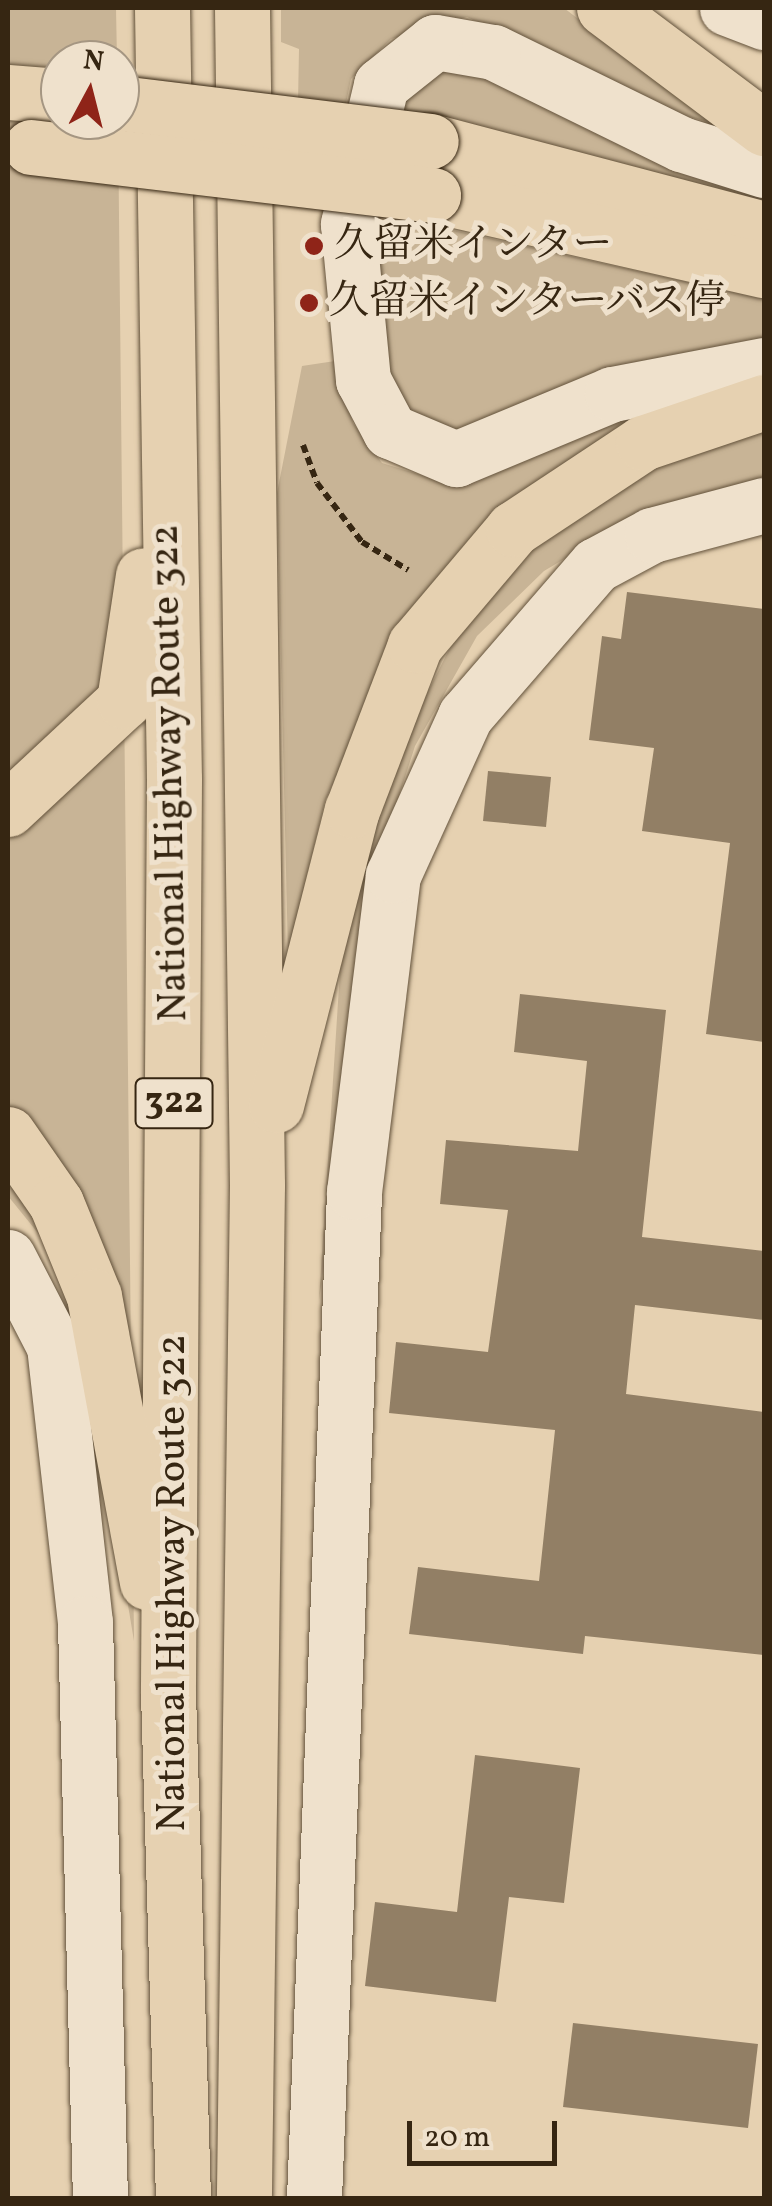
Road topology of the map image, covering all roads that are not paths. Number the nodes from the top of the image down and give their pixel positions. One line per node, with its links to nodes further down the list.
1 (162, 8): 14 (highway, National Highway Route 322 / 322)
2 (242, 8): 18 (highway, National Highway Route 322 / 322)
3 (604, 8): 7 (highway)
4 (727, 8): 5 (street)
5 (764, 22)
6 (140, 105): 10 (highway, bridge)
7 (764, 128)
8 (19, 147): 11 (highway, bridge)
9 (764, 170): 12 (street)
10 (764, 229)
11 (764, 270)
12 (764, 365)
13 (764, 402): 18 (highway)
14 (166, 417): 16 (highway); 20 (highway, National Highway Route 322 / 322)
15 (764, 505): 24 (street)
16 (8, 809)
17 (8, 1134): 20 (highway)
18 (257, 1185): 23 (highway, National Highway Route 322 / 322)
19 (8, 1257): 21 (street)
20 (168, 1693): 22 (highway, National Highway Route 322 / 322)
21 (100, 2198)
22 (182, 2198)
23 (244, 2198)
24 (314, 2198)

